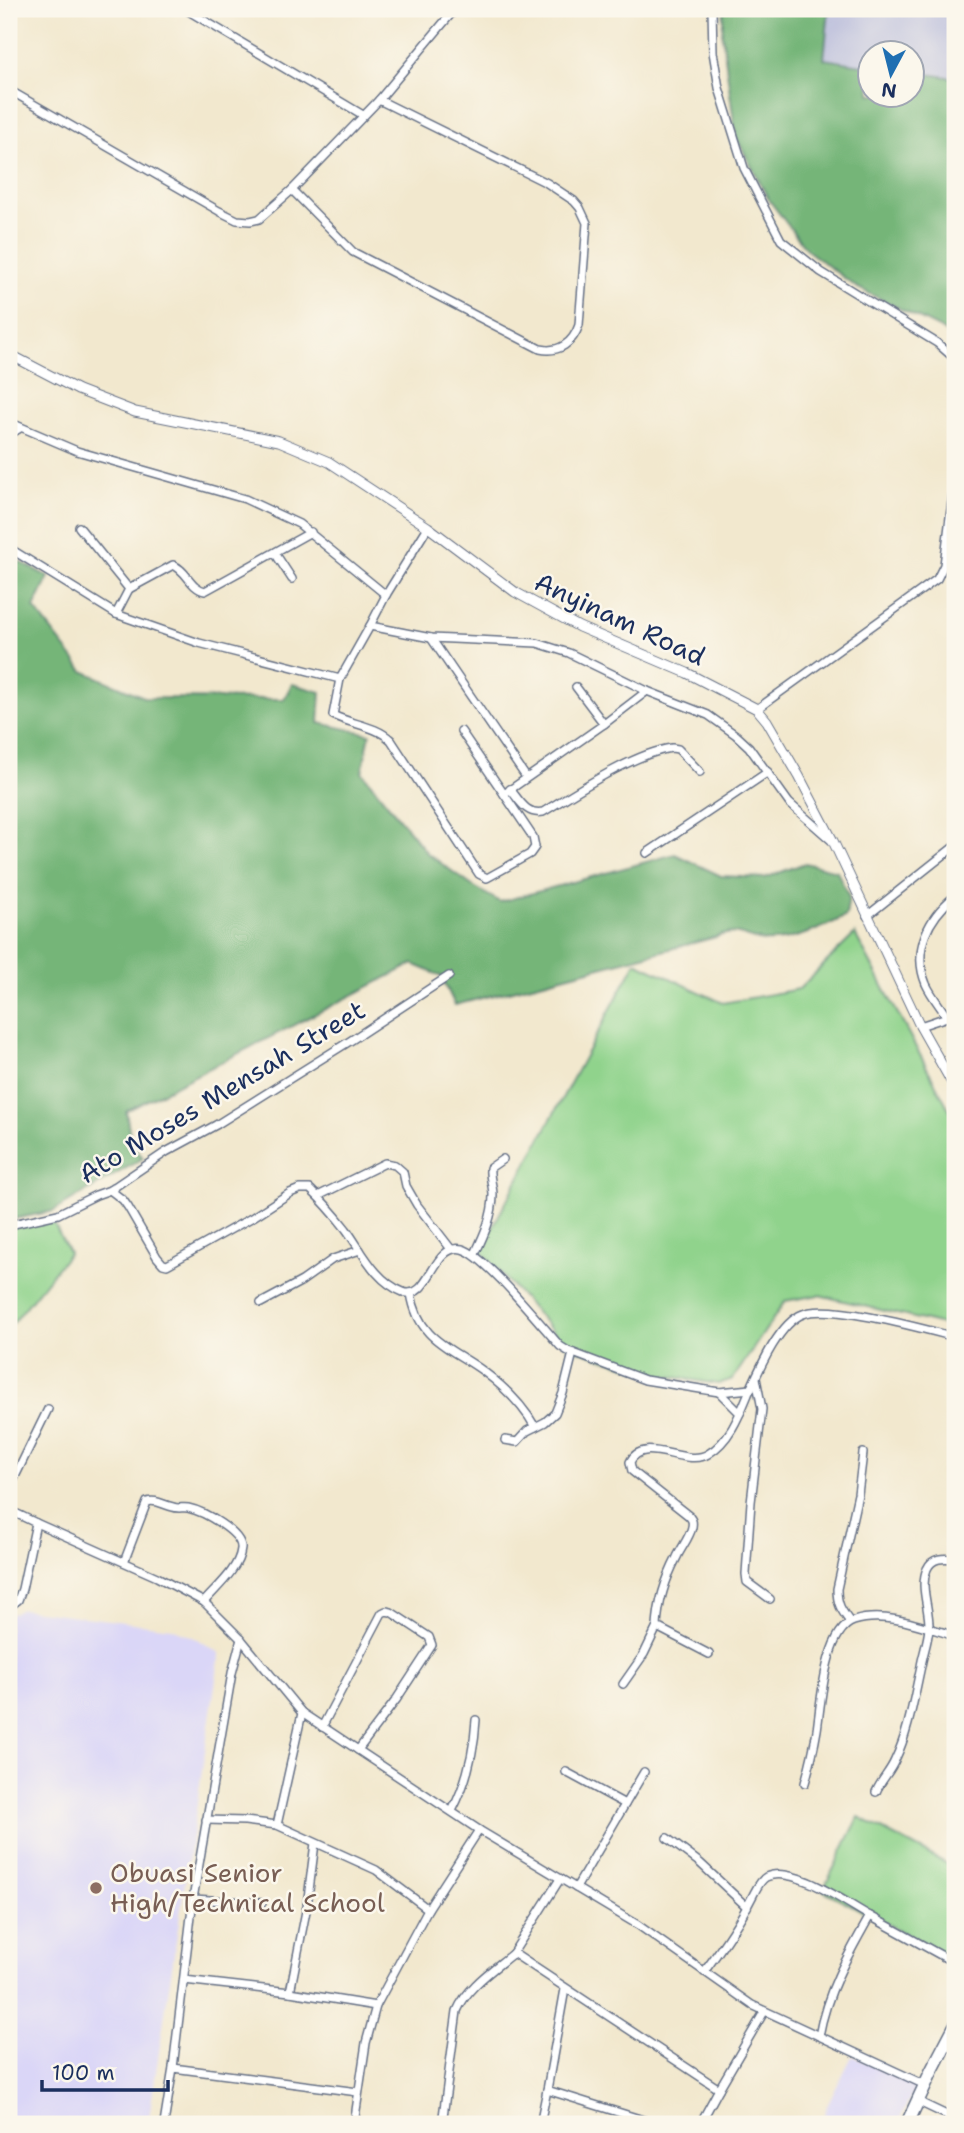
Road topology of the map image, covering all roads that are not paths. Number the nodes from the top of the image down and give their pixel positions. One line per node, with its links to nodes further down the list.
1 (185, 9): 6 (street)
2 (455, 9): 5 (street)
3 (712, 9): 9 (street)
4 (9, 90): 7 (street)
5 (379, 100): 6 (street); 7 (street)
6 (363, 115): 7 (street)
7 (292, 190)
8 (9, 354): 15 (street, Anyinam Road)
9 (955, 359)
10 (9, 422): 11 (street)
11 (20, 428): 12 (street); 16 (street)
12 (9, 435)
13 (955, 477): 28 (street)
14 (79, 527): 20 (street)
15 (428, 527): 21 (street); 28 (street, Anyinam Road)
16 (311, 532): 18 (street); 21 (street)
17 (9, 548): 22 (street)
18 (275, 553): 19 (street); 20 (street)
19 (292, 579)
20 (129, 589): 22 (street)
21 (386, 595): 23 (street)
22 (116, 614): 25 (street)
23 (370, 626): 24 (street); 25 (street)
24 (431, 638): 27 (street); 33 (street)
25 (340, 679): 34 (street)
26 (576, 687): 29 (street)
27 (647, 691): 29 (street); 32 (street)
28 (757, 709): 35 (street, Anyinam Road)
29 (604, 724): 33 (street)
30 (461, 732): 34 (street)
31 (700, 772): 34 (street)
32 (768, 772): 35 (street); 37 (street)
33 (526, 777): 34 (street)
34 (507, 791)
35 (832, 841): 39 (street, Anyinam Road)
36 (955, 846): 39 (street)
37 (647, 853)
38 (955, 896): 41 (street)
39 (867, 916): 43 (street, Anyinam Road)
40 (449, 976): 46 (street, Ato Moses Mensah Street)
41 (947, 1017): 42 (street); 43 (street)
42 (955, 1022)
43 (920, 1026): 44 (street, Anyinam Road)
44 (955, 1088)
45 (503, 1159): 51 (street)
46 (110, 1190): 47 (street); 48 (street, Ato Moses Mensah Street)
47 (318, 1196): 49 (street); 50 (street)
48 (9, 1225)
49 (451, 1249): 51 (street); 52 (street)
50 (360, 1250): 52 (street); 53 (street)
51 (475, 1254): 55 (street)
52 (411, 1293): 61 (street)
53 (261, 1303)
54 (955, 1337): 56 (street)
55 (573, 1353): 58 (street); 61 (street)
56 (756, 1377): 57 (street); 69 (street)
57 (751, 1389): 58 (street); 60 (street)
58 (719, 1392): 60 (street)
59 (48, 1409): 64 (street)
60 (740, 1413): 73 (street)
61 (536, 1427): 62 (street)
62 (505, 1440)
63 (863, 1453): 72 (street)
64 (9, 1489)
65 (9, 1510): 66 (street)
66 (36, 1523): 68 (street); 71 (street)
67 (955, 1559): 74 (street)
68 (124, 1562): 70 (street); 70 (street)
69 (770, 1599)
70 (204, 1602): 76 (street)
71 (9, 1607)
72 (850, 1622): 74 (street); 85 (street)
73 (657, 1628): 77 (street); 78 (street)
74 (929, 1628): 75 (street); 86 (street)
75 (955, 1636)
76 (240, 1639): 79 (street); 89 (street)
77 (709, 1654)
78 (623, 1684)
79 (302, 1713): 81 (street); 90 (street)
80 (476, 1720): 88 (street)
81 (323, 1727): 82 (street); 82 (street)
82 (358, 1751): 88 (street)
83 (566, 1772): 87 (street)
84 (644, 1772): 87 (street)
85 (805, 1783)
86 (876, 1792)
87 (625, 1804): 95 (street)
88 (452, 1811): 91 (street)
89 (206, 1820): 90 (street); 96 (street)
90 (276, 1825): 93 (street)
91 (479, 1830): 94 (street); 99 (street)
92 (667, 1838): 98 (street)
93 (315, 1843): 99 (street); 106 (street)
94 (560, 1880): 95 (street); 101 (street)
95 (576, 1888): 103 (street)
96 (193, 1899): 97 (street); 104 (street)
97 (262, 1903)
98 (747, 1907): 100 (street); 103 (street)
99 (428, 1909): 107 (street)
100 (870, 1916): 102 (street); 110 (street)
101 (513, 1953): 105 (street); 120 (street)
102 (955, 1963)
103 (705, 1972): 108 (street)
104 (184, 1980): 106 (street); 111 (street)
105 (565, 1989): 113 (street); 114 (street)
106 (290, 1992): 107 (street)
107 (376, 2006): 115 (street)
108 (764, 2012): 110 (street); 114 (street)
109 (955, 2026): 112 (main road)
110 (819, 2036): 112 (street)
111 (173, 2068): 115 (street); 118 (street)
112 (925, 2085): 116 (main road)
113 (547, 2090): 121 (street); 122 (street)
114 (719, 2090): 123 (street)
115 (358, 2092): 119 (street)
116 (917, 2101): 117 (street); 124 (main road)
117 (955, 2119)
118 (164, 2124)
119 (354, 2124)
120 (442, 2124)
121 (540, 2124)
122 (656, 2124)
123 (700, 2124)
124 (907, 2124)

